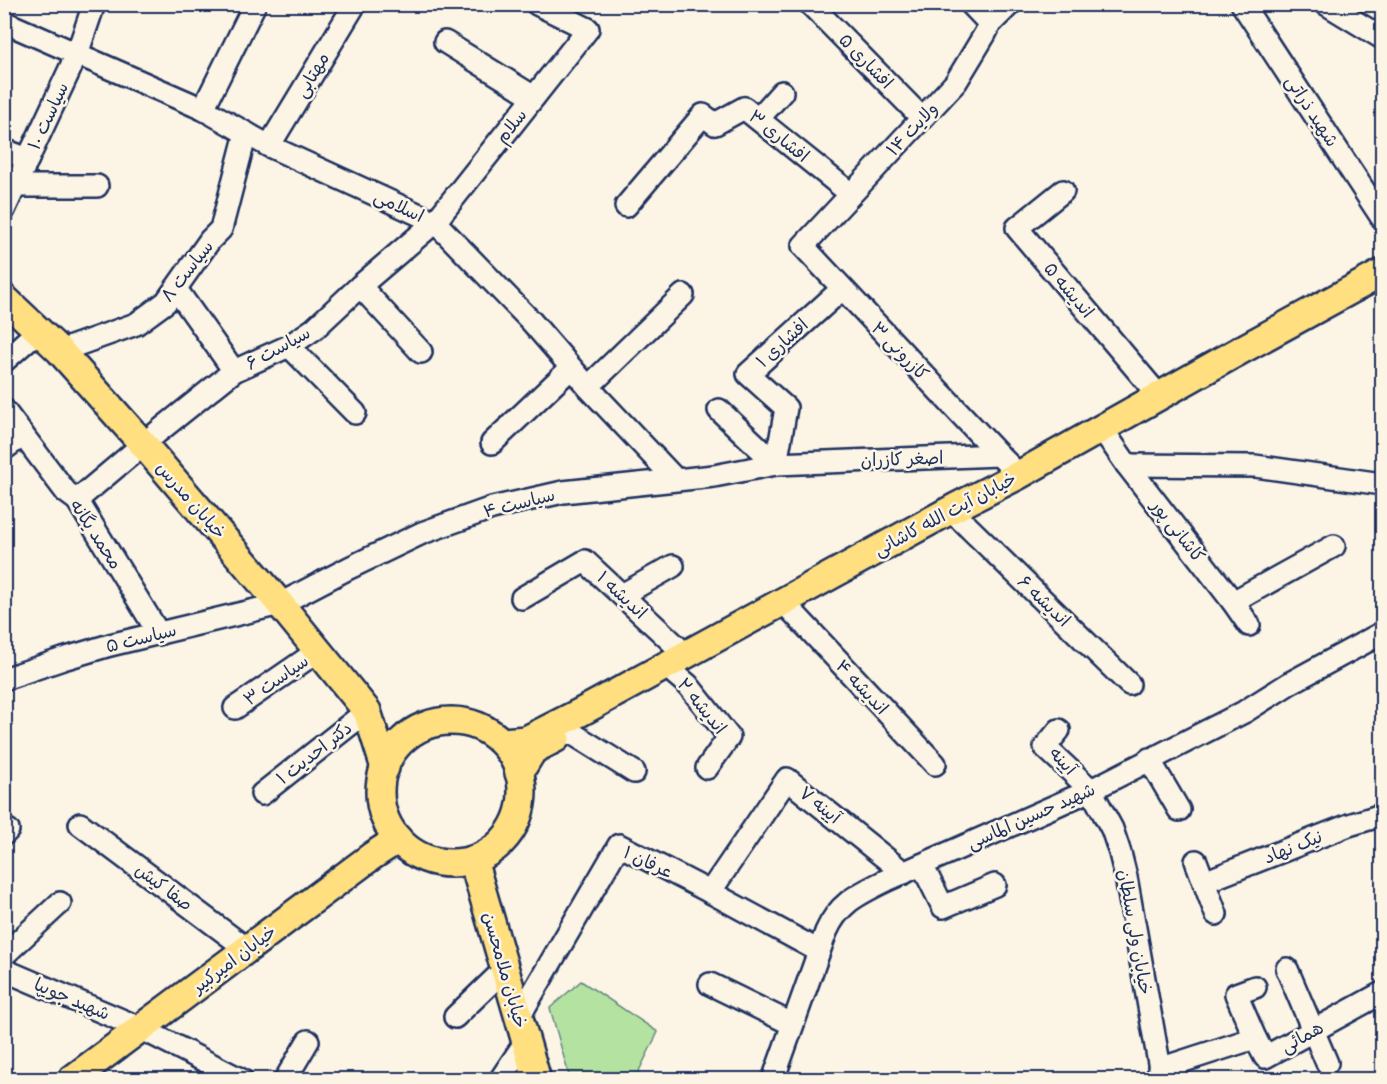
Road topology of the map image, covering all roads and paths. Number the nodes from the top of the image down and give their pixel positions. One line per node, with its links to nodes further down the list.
1 (94, 4): 14 (street, سیاست ۱۰)
2 (255, 4): 17 (street)
3 (355, 4): 21 (street, مهتابی)
4 (537, 4): 16 (street, سلام)
5 (810, 4): 18 (street, افشاری ۵)
6 (971, 4): 11 (street)
7 (1010, 4): 11 (street, ولایت ۱۴)
8 (1242, 4): 30 (street, شهید ذراتی)
9 (1326, 4): 12 (street)
10 (4, 22): 14 (street, اسلامی)
11 (990, 24): 18 (street, ولایت ۱۴)
12 (1383, 38)
13 (445, 42): 16 (street)
14 (77, 54): 17 (street, اسلامی); 23 (street, سیاست ۱۰)
15 (782, 92): 19 (street)
16 (534, 97): 31 (street, سلام)
17 (203, 110): 20 (street, اسلامی)
18 (922, 118): 27 (street, ولایت ۱۴)
19 (759, 119): 27 (street, افشاری ۳); 28 (street, افشاری ۳)
20 (246, 133): 21 (street, اسلامی); 36 (street, سیاست ۸)
21 (269, 146): 31 (street, اسلامی)
22 (4, 150): 23 (street)
23 (28, 159): 24 (street, سیاست ۱۰)
24 (15, 186): 25 (street); 29 (street, سیاست ۱۰)
25 (97, 186)
26 (1063, 191): 48 (street, اندیشه ۵)
27 (851, 194): 32 (street, ولایت ۱۴)
28 (626, 206)
29 (4, 210)
30 (1383, 218)
31 (435, 222): 34 (street, سیاست ۶); 45 (street, اسلامی)
32 (803, 246): 37 (street, کازرونی ۳)
33 (1383, 273): 48 (main road, خیابان آیت الله کاشانی)
34 (360, 286): 41 (street, سیاست ۶); 43 (street)
35 (1383, 286): 53 (main road, خیابان آیت الله کاشانی)
36 (176, 289): 42 (street, سیاست ۸); 46 (street)
37 (842, 289): 57 (street, کازرونی ۳); 58 (street, افشاری ۱)
38 (683, 295): 47 (street)
39 (4, 298): 40 (main road, خیابان مدرس)
40 (39, 330): 42 (main road, خیابان مدرس); 44 (street)
41 (289, 346): 46 (street, سیاست ۶); 51 (street)
42 (60, 351): 55 (main road, خیابان مدرس)
43 (421, 352)
44 (4, 361)
45 (571, 368): 47 (street, اسلامی); 54 (street)
46 (234, 371): 55 (street, سیاست ۶)
47 (588, 387): 61 (street, اسلامی)
48 (1159, 396): 60 (main road, خیابان آیت الله کاشانی)
49 (719, 410): 58 (street)
50 (4, 411): 52 (street, محمد یگانه)
51 (355, 413)
52 (23, 435): 56 (street); 63 (street, محمد یگانه)
53 (1107, 436): 59 (street, کاشانی پور); 64 (main road, خیابان آیت الله کاشانی)
54 (492, 443)
55 (143, 444): 63 (street, سیاست ۶); 70 (main road, خیابان مدرس)
56 (4, 449)
57 (999, 454): 58 (street, اصغر کازران); 60 (street)
58 (777, 464): 61 (street, سیاست ۴)
59 (1127, 465): 62 (street); 69 (street, کاشانی پور)
60 (1017, 476): 76 (main road, خیابان آیت الله کاشانی)
61 (675, 479): 70 (street, سیاست ۴)
62 (1383, 484)
63 (77, 500): 74 (street, محمد یگانه)
64 (958, 517): 71 (main road, خیابان آیت الله کاشانی); 78 (street, اندیشه ۶)
65 (1334, 546): 69 (street)
66 (673, 566): 67 (street)
67 (622, 595): 68 (street, اندیشه ۱); 76 (street, اندیشه ۱)
68 (522, 598)
69 (1233, 602): 72 (street, کاشانی پور)
70 (280, 604): 74 (street, سیاست ۵); 75 (main road, خیابان مدرس)
71 (790, 609): 76 (main road, خیابان آیت الله کاشانی); 86 (street, اندیشه ۴)
72 (1249, 625)
73 (1383, 633): 85 (street, شهید حسین الماسی)
74 (159, 634): 77 (street, سیاست ۵)
75 (318, 651): 79 (street, سیاست ۳); 80 (main road, خیابان مدرس)
76 (681, 664): 82 (main road, خیابان آیت الله کاشانی); 84 (main road, خیابان آیت الله کاشانی); 88 (street, اندیشه ۲)
77 (4, 679)
78 (1129, 684)
79 (235, 708)
80 (367, 711): 83 (main road); 87 (main road); 92 (street, دکتر احدیت ۱)
81 (1059, 730): 91 (street, آیینه)
82 (570, 732): 89 (street); 90 (main road, خیابان آیت الله کاشانی)
83 (412, 734): 84 (main road); 87 (main road)
84 (502, 742): 90 (main road)
85 (1149, 759): 91 (street, شهید حسین الماسی); 93 (street)
86 (935, 764)
87 (385, 768): 96 (main road)
88 (707, 768)
89 (634, 772)
90 (519, 773): 97 (main road)
91 (1091, 790): 99 (street, شهید حسین الماسی); 122 (street, خیابان ولی سلطان)
92 (262, 794)
93 (1179, 810)
94 (1383, 815): 100 (street, نیک نهاد)
95 (80, 824): 105 (street, صفا کیش)
96 (398, 839): 97 (main road); 105 (main road, خیابان امیرکبیر)
97 (473, 860): 108 (main road, خیابان ملامحسن)
98 (1196, 861): 100 (street)
99 (913, 869): 101 (street); 102 (street, آیینه ۷); 106 (street, شهید حسین الماسی)
100 (1204, 882): 104 (street)
101 (995, 885)
102 (711, 892): 106 (street, عرفان ۱); 117 (street, عرفان ۱)
103 (60, 903): 107 (street)
104 (1216, 914)
105 (247, 949): 116 (main road, خیابان امیرکبیر)
106 (819, 951): 115 (street, شهید حسین الماسی)
107 (4, 955)
108 (505, 969): 114 (street); 117 (main road, خیابان ملامحسن)
109 (1287, 969): 118 (street)
110 (4, 970): 116 (street, شهید جویپا)
111 (710, 984): 115 (street)
112 (1255, 987): 119 (street)
113 (1383, 993): 118 (street, همائی)
114 (454, 1017)
115 (792, 1024): 128 (street, شهید حسین الماسی)
116 (140, 1028): 123 (main road, خیابان امیرکبیر); 124 (street, شهید جویپا)
117 (522, 1029): 126 (street); 127 (main road, خیابان ملامحسن)
118 (1313, 1030): 119 (street, همائی); 121 (street)
119 (1255, 1038): 122 (street, همائی)
120 (308, 1041): 125 (street)
121 (1327, 1063)
122 (1160, 1074)
123 (71, 1080)
124 (242, 1080)
125 (285, 1080)
126 (500, 1080)
127 (537, 1080)
128 (773, 1080)

